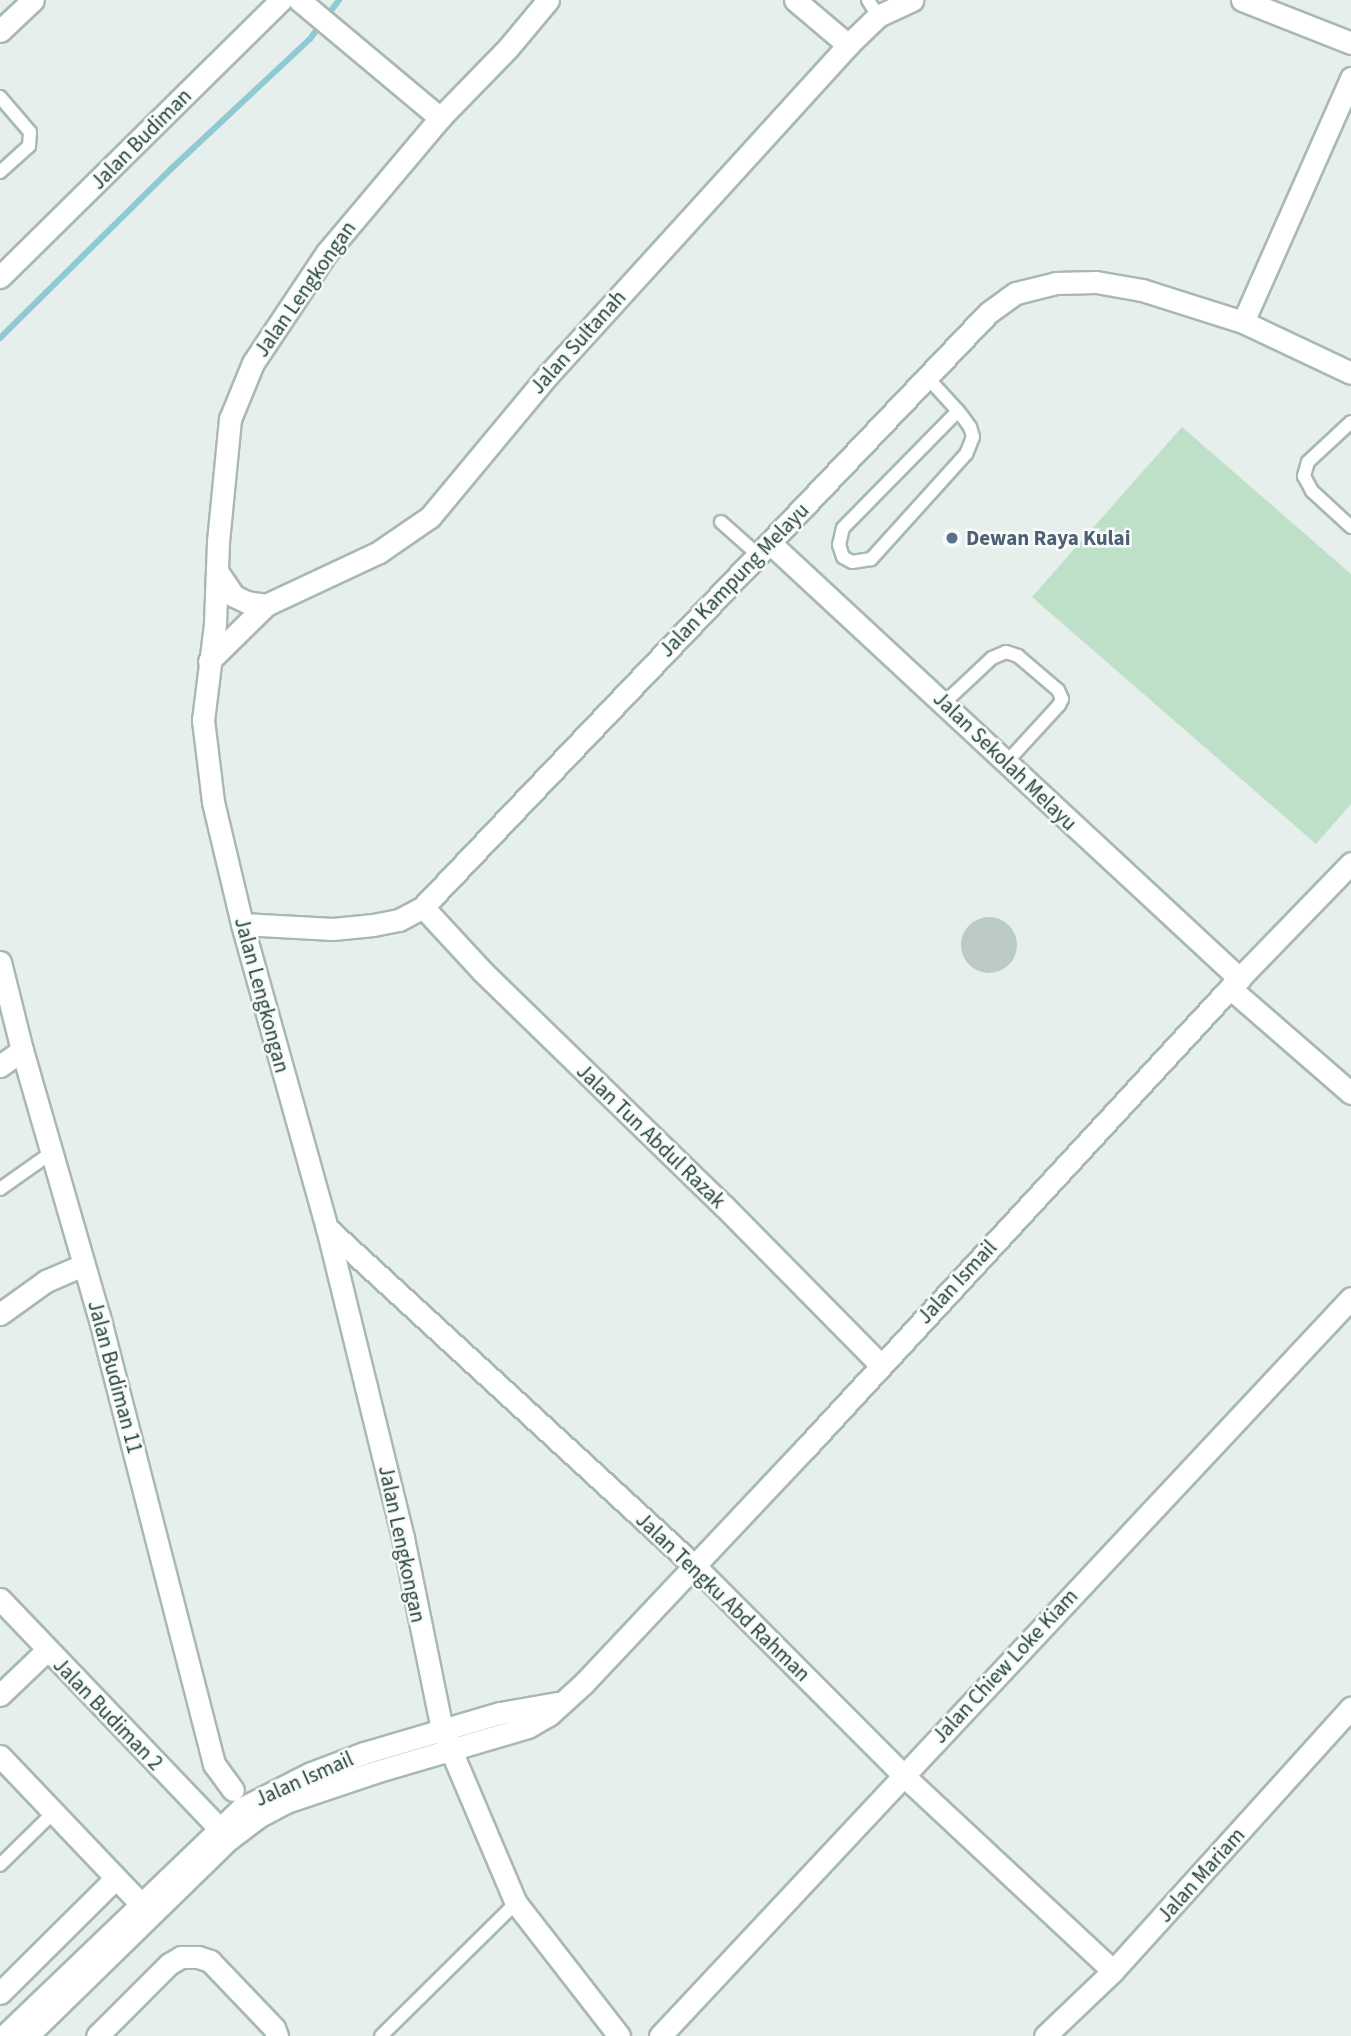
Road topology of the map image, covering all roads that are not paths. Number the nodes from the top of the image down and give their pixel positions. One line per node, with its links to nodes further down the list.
1 (33, 0): 9 (street)
2 (281, 0): 16 (street, Jalan Budiman)
3 (548, 0): 14 (street, Jalan Lengkongan)
4 (795, 0): 11 (street)
5 (912, 0): 8 (street, Jalan Sultanah)
6 (1242, 0): 10 (street)
7 (304, 5): 14 (street)
8 (873, 8): 11 (street, Jalan Sultanah)
9 (0, 31)
10 (1351, 43)
11 (848, 45): 26 (street, Jalan Sultanah)
12 (1351, 78): 17 (street)
13 (0, 97): 15 (lane)
14 (440, 118): 25 (street, Jalan Lengkongan)
15 (0, 172)
16 (0, 277)
17 (1243, 322): 18 (street, Jalan Kampung Melayu); 19 (street, Jalan Kampung Melayu)
18 (1351, 373)
19 (927, 377): 20 (lane); 24 (street, Jalan Kampung Melayu)
20 (958, 411): 20 (lane)
21 (1351, 422): 23 (lane)
22 (721, 522): 24 (lane)
23 (1351, 527)
24 (763, 548): 28 (street, Jalan Sekolah Melayu); 31 (street, Jalan Kampung Melayu)
25 (217, 570): 26 (street); 27 (street, Jalan Lengkongan)
26 (266, 605): 27 (street, Jalan Sultanah)
27 (209, 661): 32 (street, Jalan Lengkongan)
28 (944, 704): 29 (street, Jalan Sekolah Melayu); 29 (lane)
29 (1005, 764): 34 (street, Jalan Sekolah Melayu)
30 (1351, 863): 34 (street, Jalan Ismail)
31 (423, 906): 32 (street, Jalan Kampung Melayu); 44 (street, Jalan Tun Abdul Razak)
32 (242, 923): 40 (street, Jalan Lengkongan)
33 (0, 962): 35 (street, Jalan Budiman 11)
34 (1235, 984): 37 (street, Jalan Sekolah Melayu); 44 (street, Jalan Ismail)
35 (22, 1050): 36 (street); 38 (street, Jalan Budiman 11)
36 (0, 1066)
37 (1351, 1093)
38 (51, 1153): 39 (lane); 41 (street, Jalan Budiman 11)
39 (0, 1189)
40 (327, 1228): 45 (street, Jalan Tengku Abd Rahman); 51 (street, Jalan Lengkongan)
41 (83, 1265): 43 (street); 55 (street, Jalan Budiman 11)
42 (1351, 1298): 54 (street, Jalan Chiew Loke Kiam)
43 (0, 1314)
44 (880, 1364): 45 (street, Jalan Ismail)
45 (694, 1565): 49 (street, Jalan Ismail); 54 (street, Jalan Tengku Abd Rahman)
46 (0, 1599): 47 (street, Jalan Budiman 2)
47 (46, 1651): 48 (street); 57 (street, Jalan Budiman 2)
48 (0, 1695)
49 (564, 1702): 51 (street, Jalan Ismail); 52 (street, Jalan Ismail)
50 (1351, 1708): 62 (street, Jalan Mariam)
51 (442, 1729): 52 (street, Jalan Lengkongan); 57 (street, Jalan Ismail)
52 (450, 1749): 57 (street, Jalan Ismail); 61 (street, Jalan Lengkongan)
53 (0, 1756): 56 (street)
54 (903, 1775): 62 (street, Jalan Tengku Abd Rahman); 70 (street, Jalan Chiew Loke Kiam)
55 (233, 1790)
56 (54, 1812): 58 (lane); 59 (street)
57 (223, 1834): 60 (street, Jalan Ismail); 65 (street, Jalan Ismail)
58 (0, 1865)
59 (116, 1878): 60 (street); 63 (street)
60 (140, 1903): 64 (street, Jalan Ismail)
61 (516, 1903): 68 (lane); 69 (street, Jalan Lengkongan)
62 (1113, 1972): 71 (street, Jalan Mariam)
63 (0, 1993)
64 (4, 2036)
65 (27, 2036)
66 (97, 2036): 67 (street)
67 (277, 2036)
68 (381, 2036)
69 (619, 2036)
70 (660, 2036)
71 (1045, 2036)

